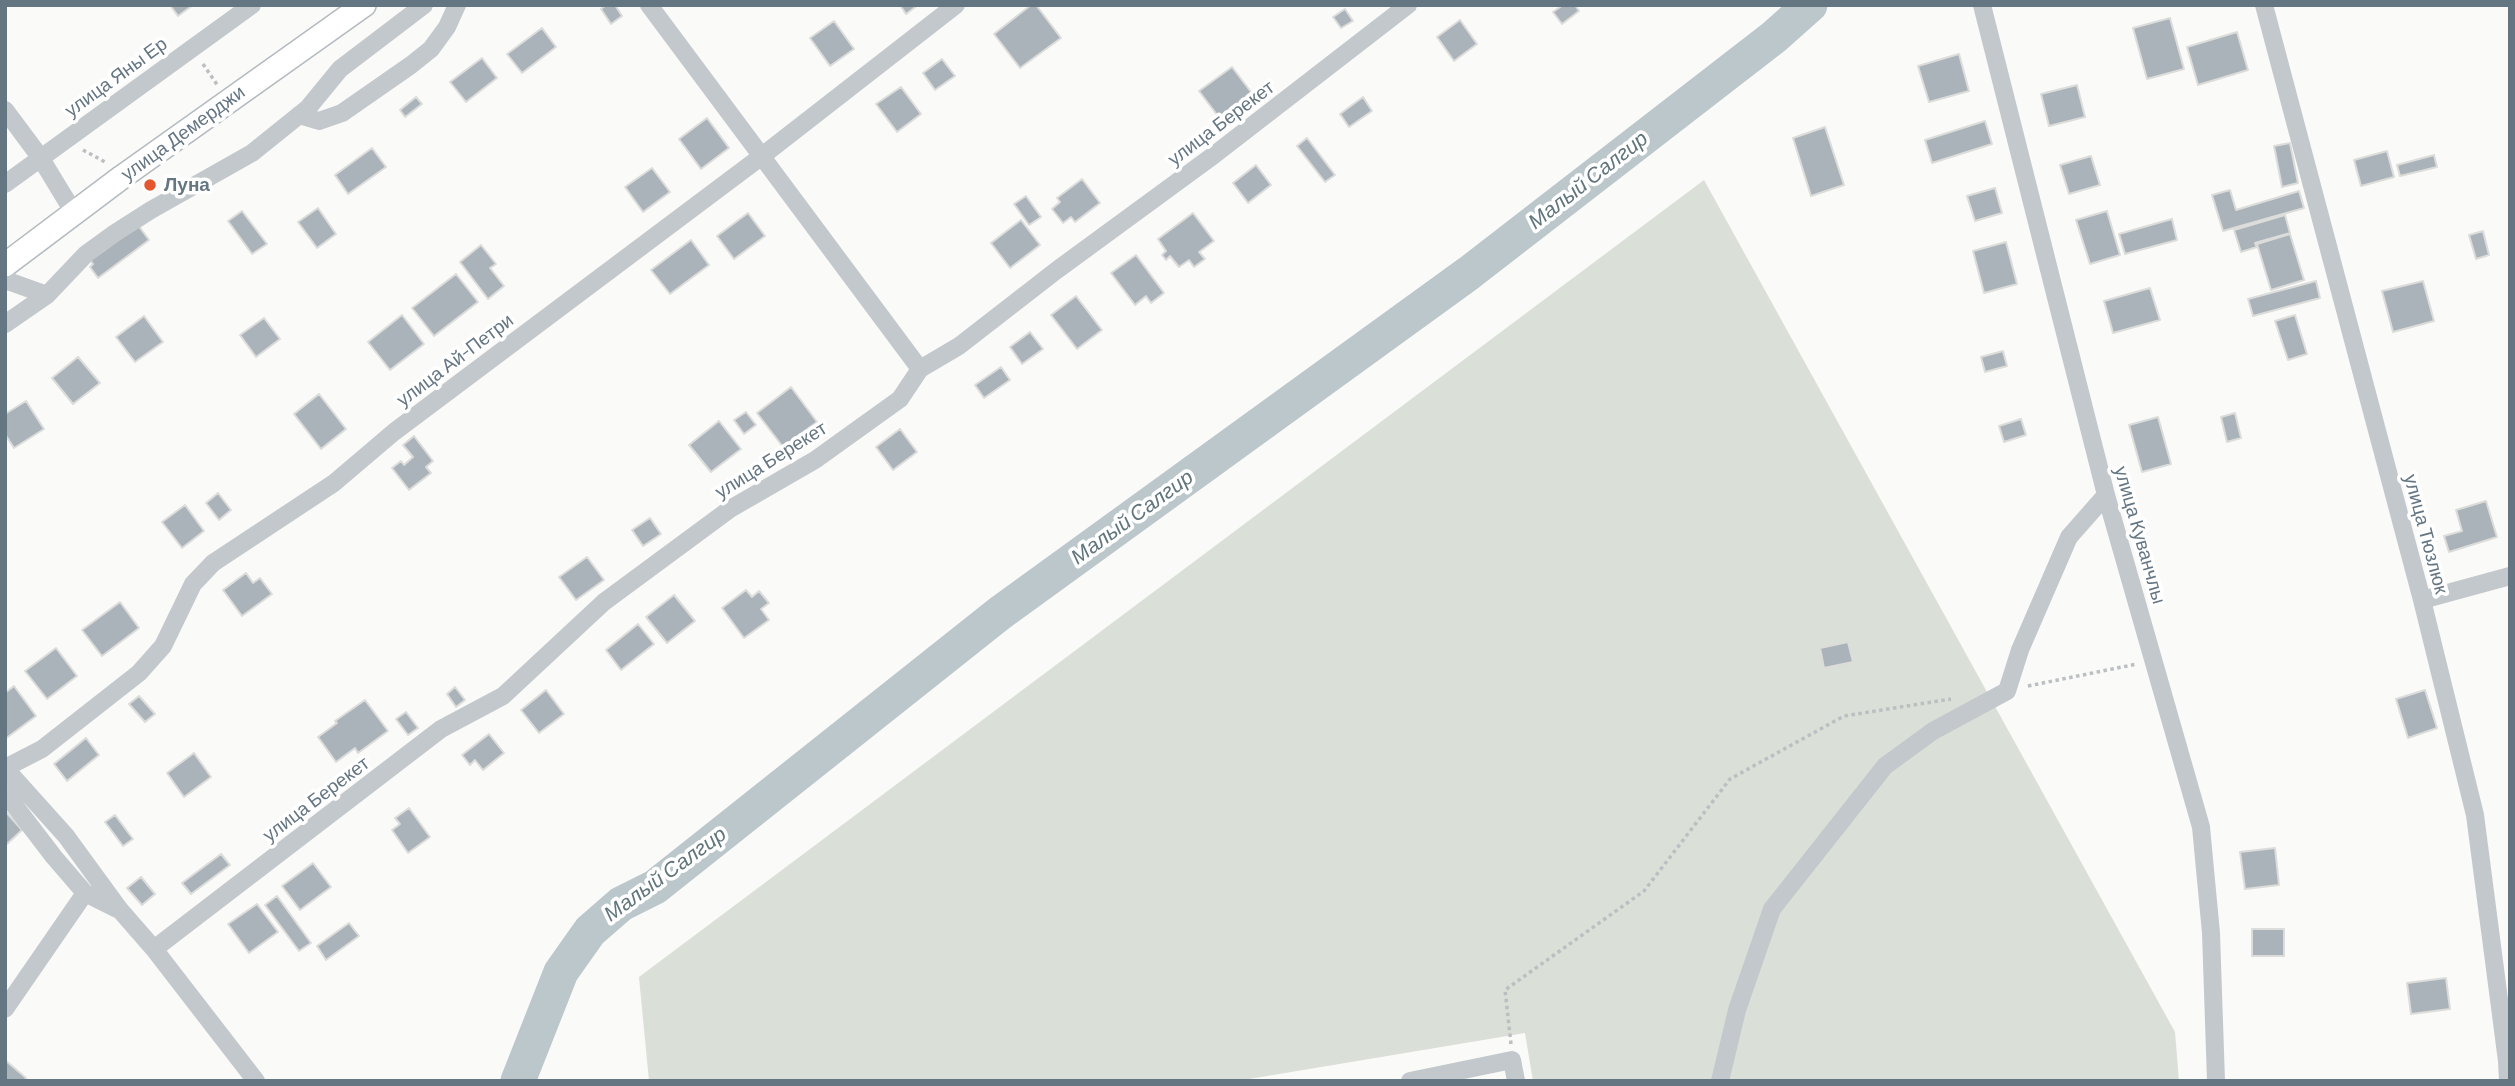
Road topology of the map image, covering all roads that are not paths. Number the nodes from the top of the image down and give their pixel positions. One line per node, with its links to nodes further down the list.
1 (252, 5): 13 (street, улица Яны Ер)
2 (364, 5): 15 (main road, улица Демерджи)
3 (424, 5): 11 (street)
4 (457, 5): 11 (street)
5 (649, 5): 12 (street)
6 (956, 5): 12 (street, улица Ай-Петри)
7 (1408, 5): 20 (street, улица Берекет)
8 (1982, 5): 21 (street, улица Куванчлы)
9 (2264, 5): 23 (street, улица Тюзлюк)
10 (5, 110): 13 (street)
11 (299, 115): 18 (street)
12 (762, 156): 20 (street); 24 (street, улица Ай-Петри)
13 (40, 157): 14 (street, улица Яны Ер); 15 (street)
14 (5, 184)
15 (74, 213): 16 (main road, улица Демерджи)
16 (5, 265)
17 (5, 280): 18 (street)
18 (47, 295): 19 (street)
19 (5, 324)
20 (920, 369): 28 (street, улица Берекет)
21 (2106, 495): 33 (street); 34 (street, улица Куванчлы)
22 (2510, 576): 23 (street)
23 (2422, 600): 35 (street, улица Тюзлюк)
24 (5, 768): 27 (street)
25 (5, 793): 26 (street)
26 (85, 893): 27 (street); 29 (street)
27 (120, 910): 28 (street)
28 (154, 949): 30 (street)
29 (5, 1009)
30 (256, 1081)
31 (1410, 1081): 32 (street)
32 (1516, 1081)
33 (1720, 1081)
34 (2216, 1081)
35 (2508, 1081)

